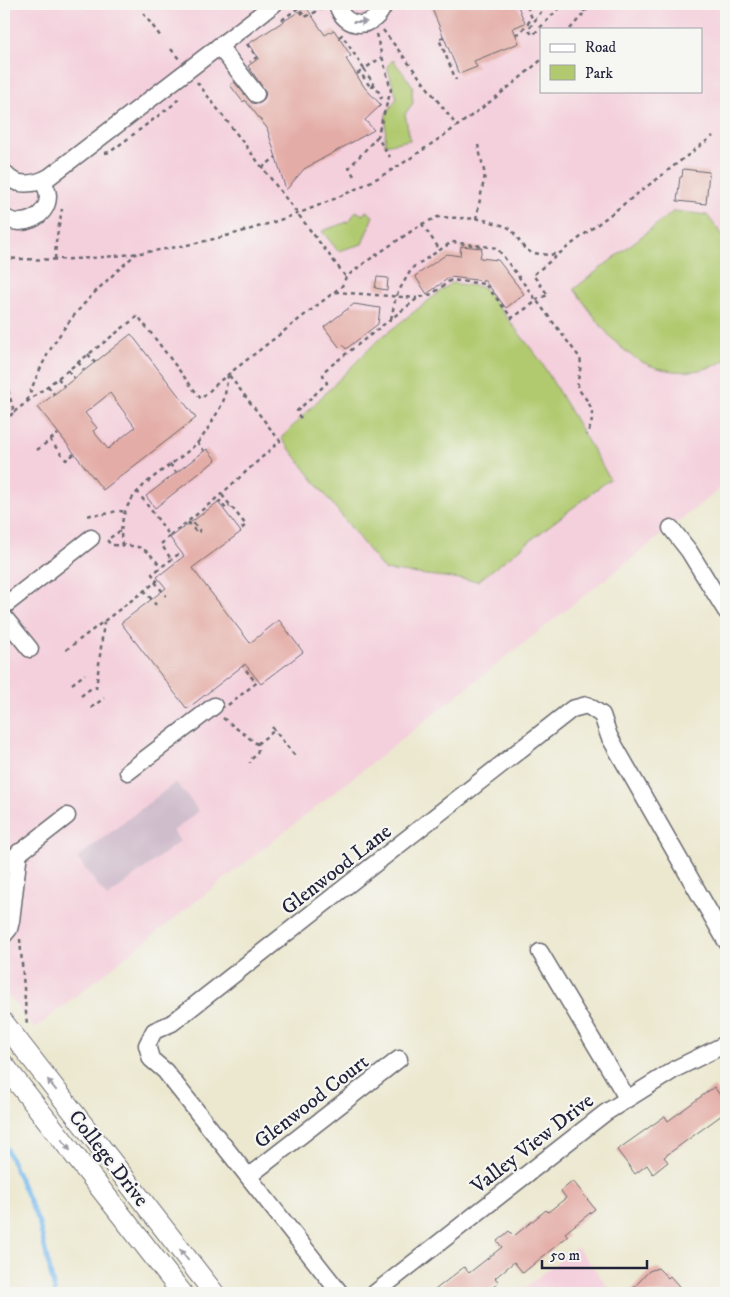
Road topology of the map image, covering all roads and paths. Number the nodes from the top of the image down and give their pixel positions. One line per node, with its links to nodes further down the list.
1 (384, 4): 7 (street, one-way to 1)
2 (527, 4): 14 (path)
3 (538, 4): 4 (path)
4 (563, 4)
5 (576, 4): 8 (path)
6 (592, 4): 8 (path)
7 (331, 5): 10 (path)
8 (586, 12): 12 (path)
9 (144, 13): 15 (path)
10 (280, 16): 19 (street)
11 (382, 28): 36 (path)
12 (571, 28)
13 (376, 33): 21 (path)
14 (516, 34)
15 (162, 37)
16 (339, 37): 25 (path)
17 (444, 37): 29 (path)
18 (242, 43): 22 (path)
19 (219, 46): 33 (street); 46 (street)
20 (171, 48): 24 (path)
21 (382, 57): 25 (path); 38 (path)
22 (244, 60)
23 (540, 61): 36 (path)
24 (183, 64)
25 (364, 69): 31 (path)
26 (356, 74): 31 (path)
27 (193, 77): 30 (path)
28 (202, 78): 30 (path)
29 (456, 80)
30 (197, 82): 32 (path); 43 (path)
31 (374, 85): 35 (path)
32 (192, 86)
33 (256, 94)
34 (181, 95): 40 (path)
35 (378, 101)
36 (457, 126): 48 (path)
37 (713, 136): 54 (path)
38 (378, 137): 42 (path); 45 (path)
39 (478, 145): 50 (path)
40 (104, 154)
41 (276, 157): 43 (path)
42 (390, 157)
43 (262, 168): 48 (path)
44 (4, 172): 46 (street)
45 (354, 176)
46 (43, 181): 49 (street)
47 (62, 204): 56 (path)
48 (297, 213): 53 (path); 57 (path)
49 (4, 217)
50 (476, 219): 51 (path); 54 (path)
51 (422, 224): 52 (path); 57 (path)
52 (440, 250): 59 (path); 61 (path)
53 (138, 252): 56 (path); 75 (path)
54 (560, 253): 61 (path)
55 (4, 258): 56 (path)
56 (55, 259)
57 (346, 277): 58 (path)
58 (335, 292): 59 (path); 69 (path)
59 (396, 296): 60 (path); 62 (path)
60 (418, 298): 61 (path); 62 (path)
61 (537, 301): 80 (path)
62 (391, 320): 78 (path)
63 (88, 354): 64 (path); 65 (path); 69 (path)
64 (78, 362): 66 (path); 67 (path)
65 (95, 363)
66 (68, 370): 70 (path); 71 (path)
67 (84, 370)
68 (4, 374): 76 (path)
69 (228, 374): 82 (path); 89 (path)
70 (58, 378): 72 (path); 73 (path)
71 (74, 378)
72 (48, 386): 74 (path); 75 (path)
73 (64, 386)
74 (54, 394)
75 (27, 402): 76 (path)
76 (14, 412): 77 (path)
77 (10, 416)
78 (302, 418)
79 (58, 434): 81 (path)
80 (587, 435)
81 (50, 440): 83 (path); 85 (path)
82 (197, 442): 84 (path); 86 (path)
83 (37, 450)
84 (204, 451)
85 (74, 454)
86 (170, 464): 87 (path); 88 (path)
87 (176, 472)
88 (136, 491): 92 (path); 99 (path)
89 (222, 495): 91 (path); 94 (path)
90 (218, 502): 91 (path)
91 (230, 506): 97 (path)
92 (125, 512): 93 (path); 98 (path)
93 (88, 516)
94 (188, 522): 95 (path); 99 (path)
95 (195, 522)
96 (671, 528): 108 (street)
97 (240, 530)
98 (120, 531): 101 (path); 101 (path)
99 (170, 536): 103 (path)
100 (90, 538): 110 (street)
101 (122, 546): 104 (path)
102 (180, 553): 103 (path)
103 (171, 559): 104 (path)
104 (161, 567): 105 (path)
105 (155, 582): 106 (path); 107 (path)
106 (144, 590): 109 (path); 112 (path)
107 (166, 596)
108 (724, 603)
109 (156, 604)
110 (4, 606)
111 (4, 617): 113 (street)
112 (104, 622): 114 (path); 118 (path)
113 (30, 649)
114 (66, 650)
115 (242, 666): 121 (path)
116 (85, 674): 117 (path)
117 (72, 684)
118 (81, 696)
119 (104, 698): 120 (path)
120 (91, 708)
121 (220, 710): 122 (path); 125 (street)
122 (257, 744): 123 (path); 124 (path)
123 (295, 756)
124 (250, 763)
125 (128, 772)
126 (67, 816): 127 (street)
127 (19, 852): 128 (street); 129 (street)
128 (4, 865)
129 (12, 934): 133 (path)
130 (726, 941): 138 (street, Glenwood Lane)
131 (540, 952): 137 (street)
132 (4, 1022): 140 (main road, College Drive, one-way to 132)
133 (27, 1026)
134 (726, 1044): 137 (street, Valley View Drive)
135 (399, 1059): 138 (street, Glenwood Court)
136 (4, 1065): 139 (main road, College Drive, one-way to 139)
137 (627, 1098): 142 (street, Valley View Drive)
138 (249, 1176): 141 (street, Glenwood Lane)
139 (182, 1293)
140 (214, 1293)
141 (340, 1293)
142 (374, 1293)

